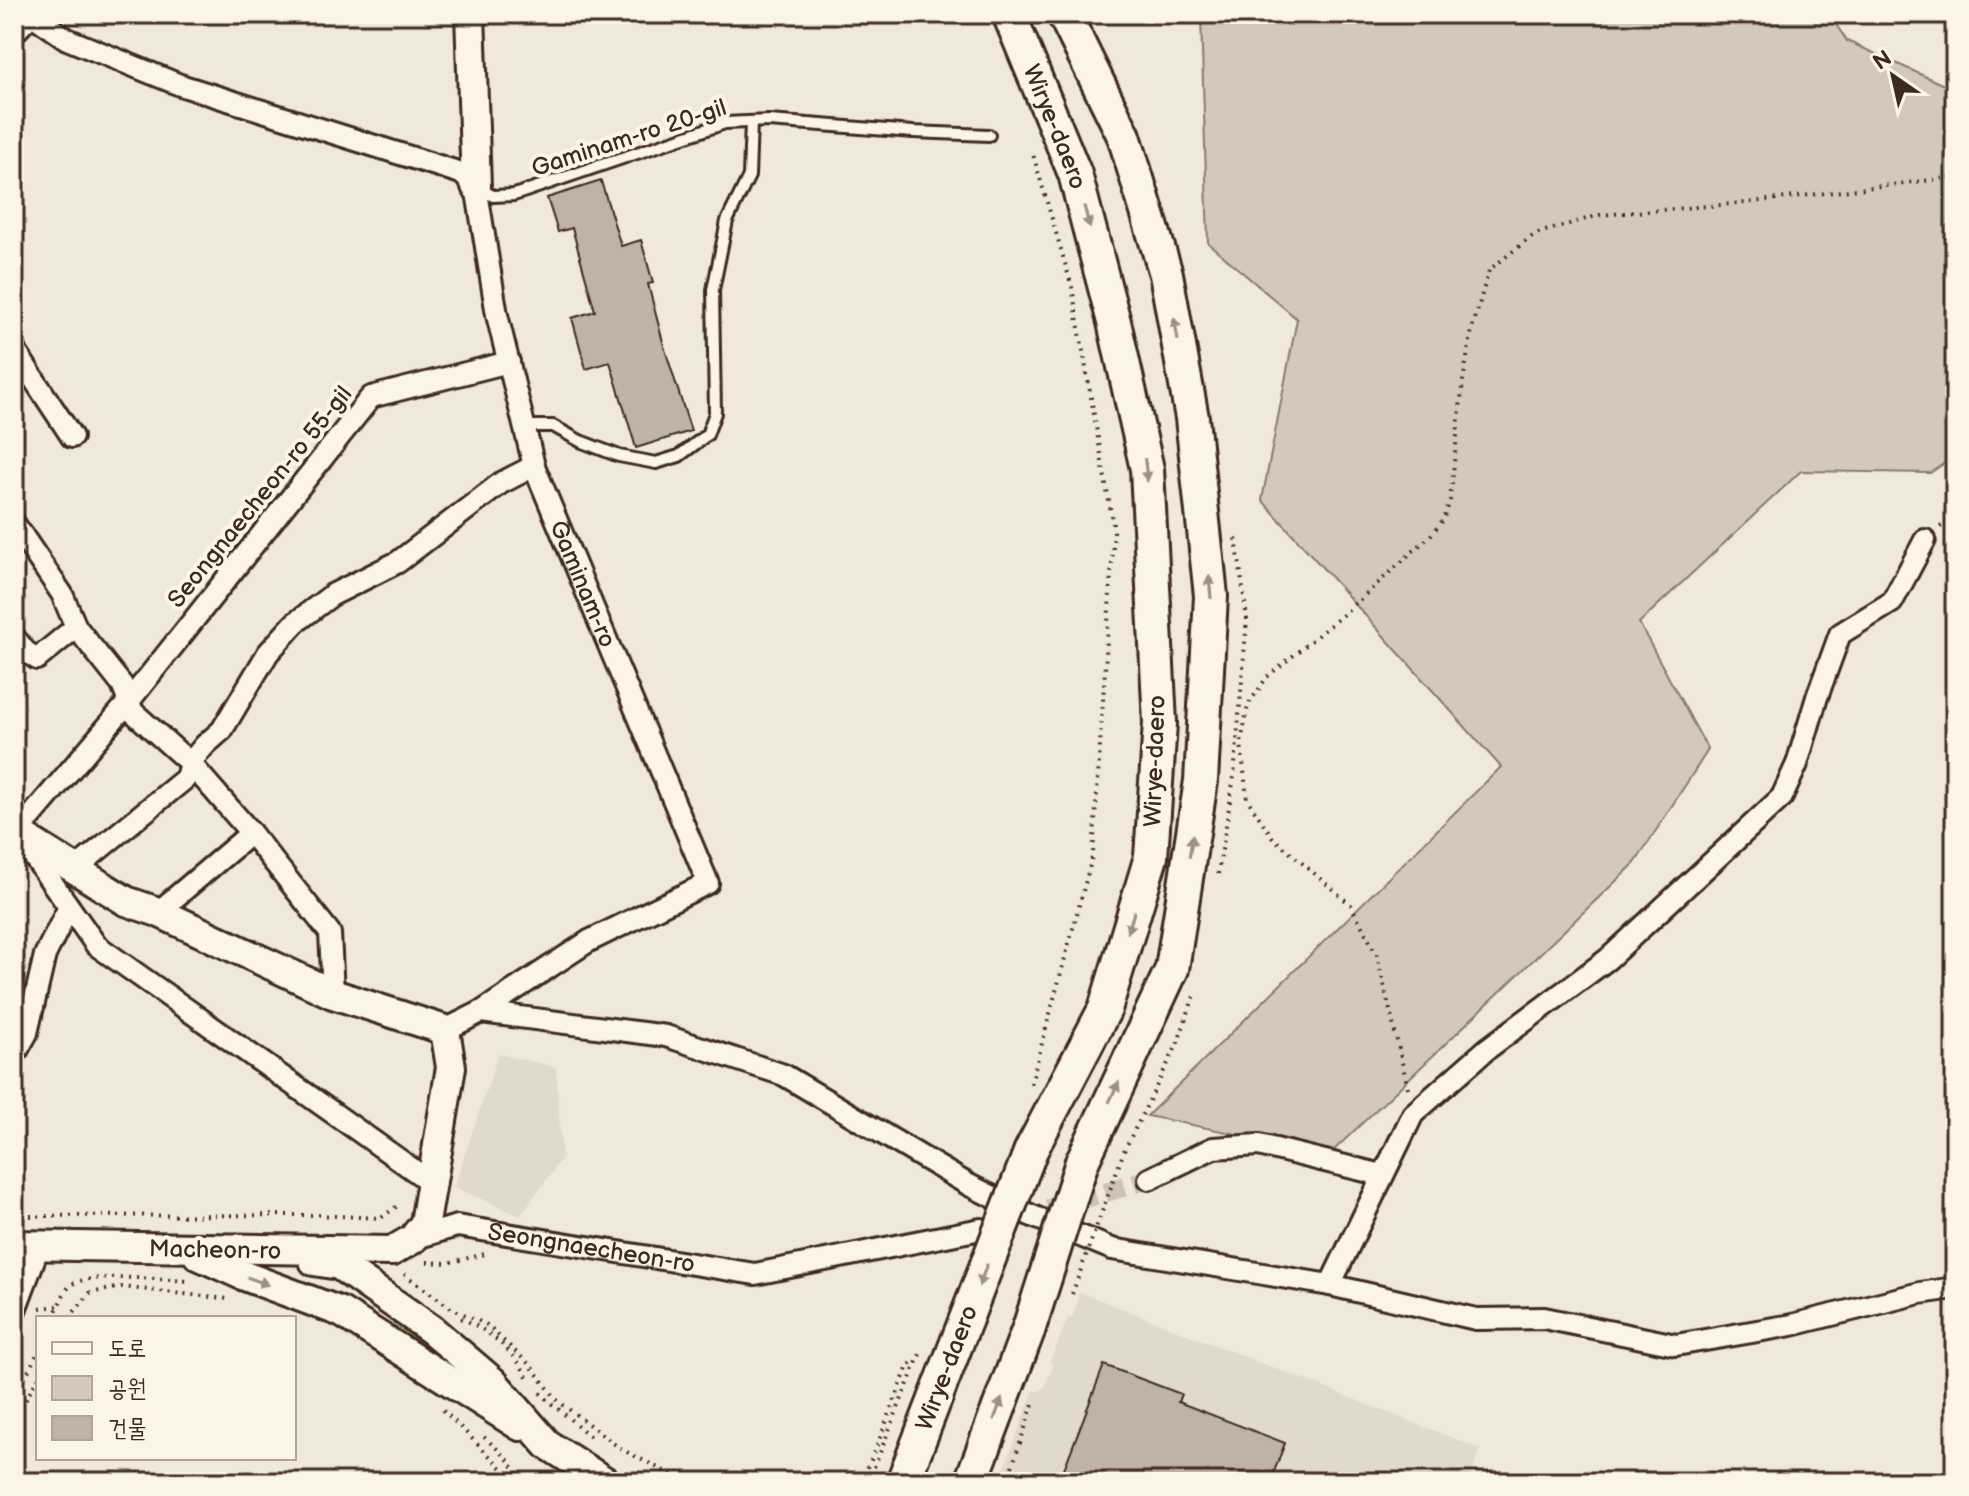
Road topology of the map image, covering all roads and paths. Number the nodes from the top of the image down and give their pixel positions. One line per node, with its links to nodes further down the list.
1 (31, 14): 5 (street); 10 (street)
2 (470, 14): 10 (main road, Gaminam-ro)
3 (1009, 14): 67 (main road, Wirye-daero, one-way to 67, bridge)
4 (1064, 14): 68 (main road, Wirye-daero, one-way to 4, bridge)
5 (14, 33)
6 (751, 122): 7 (lane, Gaminam-ro 20-gil); 10 (lane, Gaminam-ro 20-gil); 13 (lane)
7 (989, 135)
8 (1032, 151): 31 (path)
9 (1955, 177): 32 (path)
10 (476, 186): 12 (street, Gaminam-ro)
11 (14, 349): 14 (street)
12 (509, 362): 13 (street, Gaminam-ro); 20 (street, Seongnaecheon-ro 55-gil)
13 (524, 426): 15 (street, Gaminam-ro)
14 (72, 437)
15 (534, 466): 21 (street); 28 (street, Gaminam-ro)
16 (14, 523): 18 (street)
17 (1925, 540): 32 (street)
18 (76, 627): 19 (street); 20 (street)
19 (14, 637)
20 (130, 700): 21 (street); 22 (street, Seongnaecheon-ro 55-gil)
21 (190, 763): 23 (street); 24 (street)
22 (16, 832): 24 (main road); 25 (street)
23 (251, 833): 26 (street); 27 (street)
24 (75, 869): 26 (main road)
25 (69, 907): 30 (street); 35 (street)
26 (158, 912): 27 (main road)
27 (333, 994): 29 (main road)
28 (481, 1012): 29 (street); 46 (street)
29 (445, 1030): 35 (main road)
30 (14, 1056)
31 (1029, 1091)
32 (1413, 1114): 34 (street)
33 (1124, 1151): 48 (path, bridge)
34 (1382, 1175): 36 (street); 46 (street)
35 (424, 1177): 37 (path); 42 (main road)
36 (1149, 1179)
37 (14, 1216)
38 (981, 1229): 42 (street, Seongnaecheon-ro)
39 (26, 1246): 40 (main road, Macheon-ro); 50 (street)
40 (186, 1249): 41 (main road, Macheon-ro); 59 (main road, one-way to 59)
41 (246, 1251): 42 (main road, Macheon-ro); 59 (main road)
42 (417, 1251): 43 (path)
43 (489, 1253)
44 (397, 1269): 64 (path)
45 (191, 1281): 51 (path)
46 (1330, 1285): 47 (street)
47 (1955, 1288)
48 (1071, 1297)
49 (238, 1301): 52 (path)
50 (14, 1313)
51 (54, 1316)
52 (71, 1316)
53 (36, 1356): 55 (path)
54 (36, 1382): 57 (path)
55 (14, 1400)
56 (433, 1400): 61 (path)
57 (14, 1421)
58 (474, 1427): 62 (path)
59 (548, 1445): 63 (main road)
60 (1495, 1478): 69 (path)
61 (516, 1482)
62 (524, 1482)
63 (606, 1482)
64 (686, 1482)
65 (860, 1482): 66 (path)
66 (868, 1482)
67 (903, 1482)
68 (971, 1482)
69 (1486, 1482)

